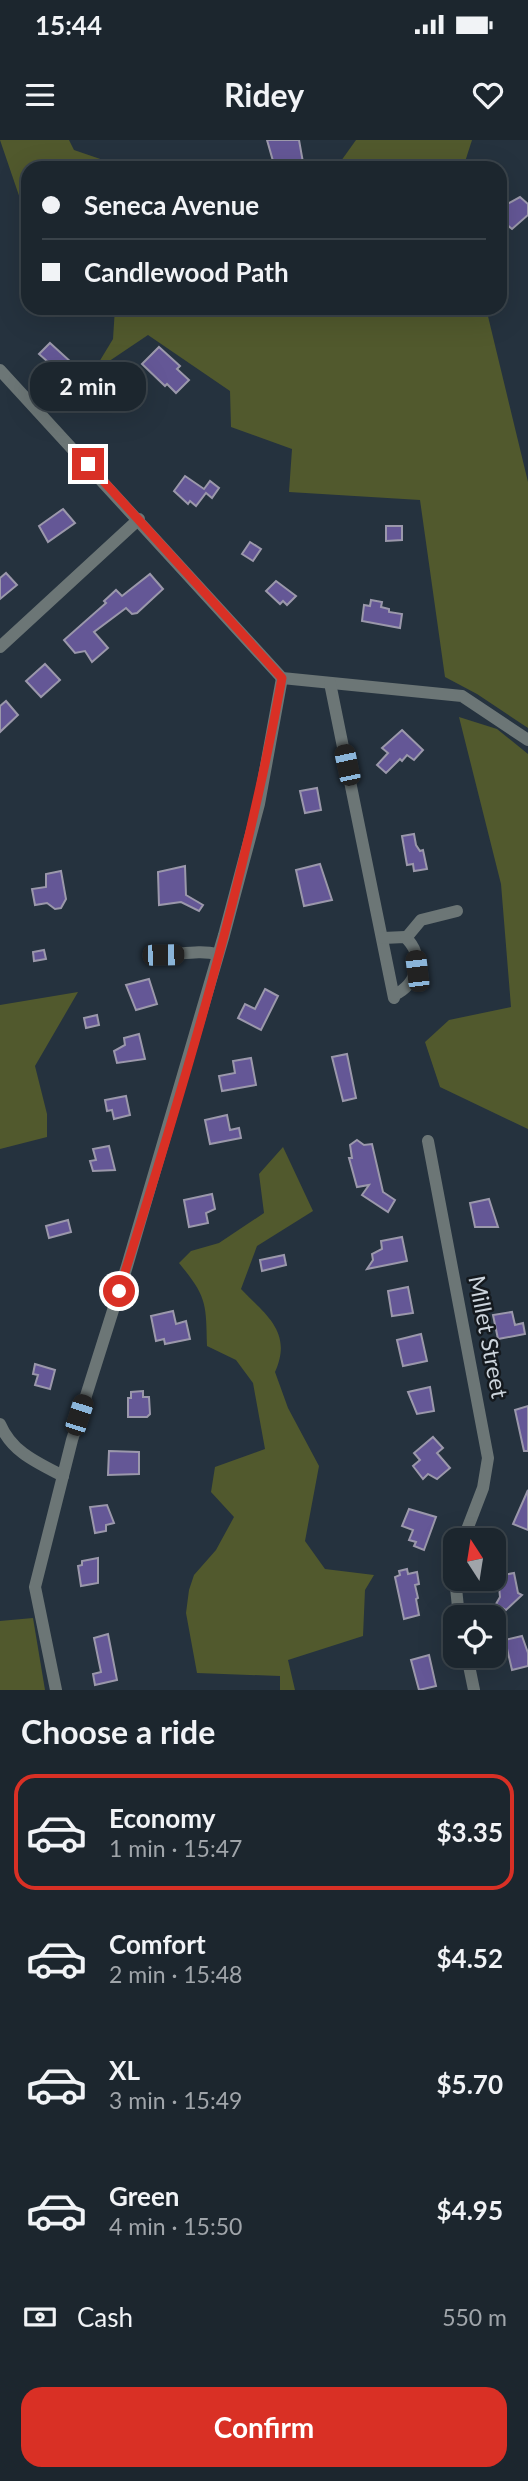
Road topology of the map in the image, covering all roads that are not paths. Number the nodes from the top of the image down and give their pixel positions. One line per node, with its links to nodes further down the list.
1 (0, 370): 2 (street)
2 (139, 519): 3 (street); 4 (street)
3 (0, 647)
4 (282, 678): 5 (street); 10 (street)
5 (330, 683): 6 (street); 8 (street)
6 (528, 740)
7 (457, 911): 9 (street)
8 (383, 938): 9 (street); 9 (street)
9 (406, 938)
10 (218, 954): 11 (street); 14 (street)
11 (163, 955)
12 (428, 1140): 15 (street, Millet Street)
13 (0, 1423): 14 (street)
14 (63, 1476): 17 (street)
15 (468, 1528)
16 (469, 1668): 18 (street)
17 (56, 1690)
18 (474, 1690)

